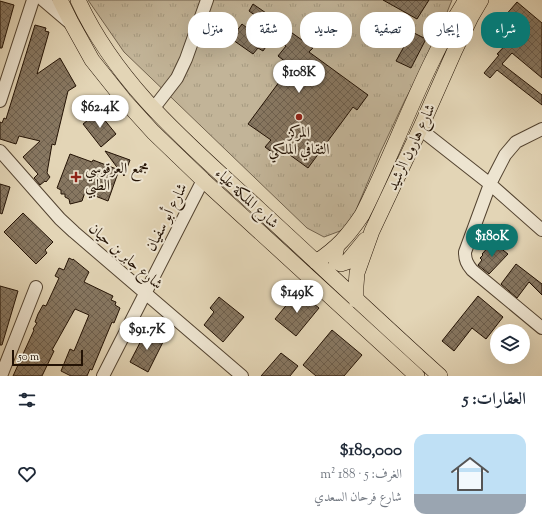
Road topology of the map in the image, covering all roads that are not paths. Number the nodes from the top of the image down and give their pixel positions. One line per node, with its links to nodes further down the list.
1 (33, 0): 9 (street)
2 (44, 0): 8 (street)
3 (60, 0): 8 (main road, شارع الملكة علياء)
4 (78, 0): 10 (main road, شارع الملكة علياء)
5 (207, 0): 10 (street)
6 (466, 0): 18 (main road, شارع هارون الرشيد)
7 (481, 0): 11 (main road, شارع هارون الرشيد)
8 (72, 24): 14 (main road, شارع الملكة علياء)
9 (0, 101)
10 (153, 109): 19 (main road, شارع الملكة علياء)
11 (420, 129): 15 (street); 17 (main road, شارع هارون الرشيد)
12 (542, 129): 15 (street)
13 (0, 151): 21 (street, شارع جابر بن حيان)
14 (203, 180): 21 (street, شارع أبو سفيان); 27 (main road, شارع الملكة علياء)
15 (490, 184): 16 (street); 23 (street)
16 (542, 230)
17 (372, 231): 18 (main road); 22 (main road, شارع هارون الرشيد)
18 (337, 246): 19 (main road, شارع هارون الرشيد)
19 (316, 262): 22 (main road, شارع الملكة علياء)
20 (36, 287): 24 (street)
21 (145, 293): 25 (street, شارع أبو سفيان); 26 (street, شارع جابر بن حيان)
22 (356, 300): 28 (main road, شارع الملكة علياء)
23 (542, 328)
24 (0, 376)
25 (103, 376)
26 (242, 376)
27 (417, 376)
28 (440, 376)

